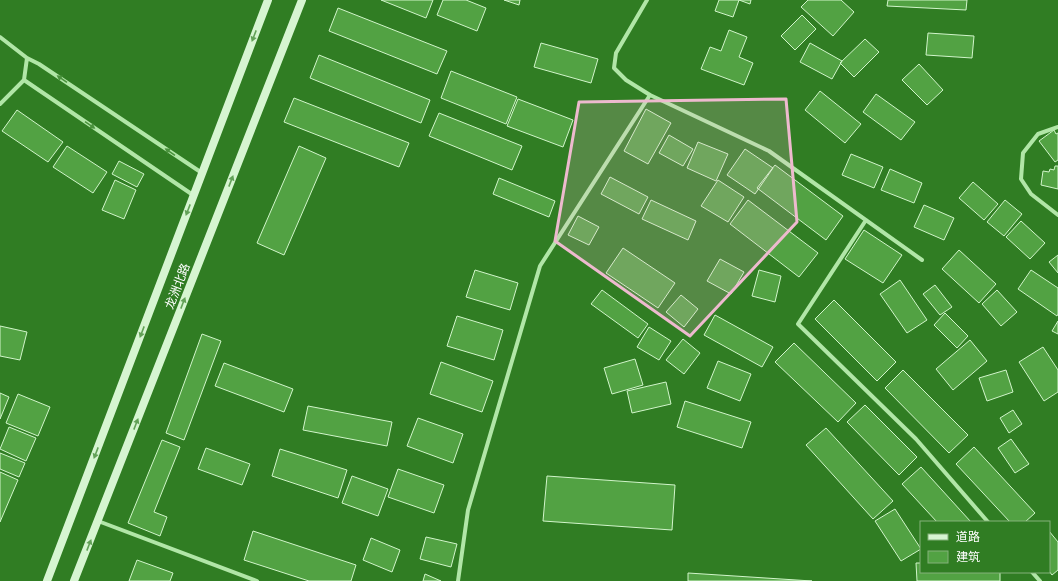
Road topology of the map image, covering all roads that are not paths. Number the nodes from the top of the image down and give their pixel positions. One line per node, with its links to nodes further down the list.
1 (268, 0): 10 (main road, 龙洲北路, one-way to 10)
2 (302, 0): 15 (main road, 龙洲北路, one-way to 2)
3 (647, 0): 7 (street)
4 (0, 37): 5 (street)
5 (27, 58): 6 (street); 10 (street, one-way to 5)
6 (24, 80): 8 (street); 11 (street, one-way to 11)
7 (650, 95): 13 (street); 21 (street)
8 (0, 104)
9 (1058, 127): 12 (street)
10 (202, 173): 11 (main road, 龙洲北路)
11 (194, 195): 18 (main road, 龙洲北路, one-way to 18)
12 (1058, 215)
13 (866, 220): 14 (street); 16 (street)
14 (922, 260)
15 (98, 521): 19 (main road, 龙洲北路, one-way to 15); 20 (street)
16 (987, 521)
17 (1033, 573): 22 (street)
18 (47, 581)
19 (74, 581)
20 (257, 581)
21 (458, 581)
22 (1040, 581)

